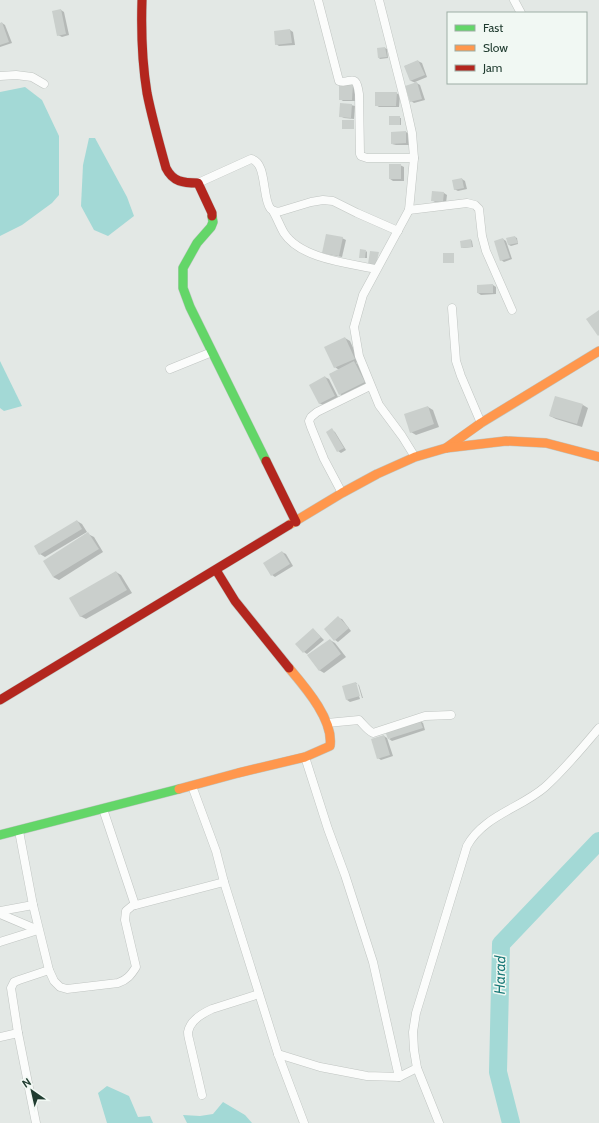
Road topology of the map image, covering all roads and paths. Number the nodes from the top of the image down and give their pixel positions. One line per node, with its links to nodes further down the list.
1 (142, 0): 9 (street)
2 (318, 0): 8 (street)
3 (379, 0): 8 (street)
4 (514, 0): 5 (street)
5 (520, 12)
6 (0, 76): 7 (street)
7 (44, 84)
8 (414, 158): 10 (street)
9 (198, 183): 11 (street); 17 (street)
10 (409, 210): 12 (street); 15 (street)
11 (273, 211): 12 (street); 13 (street)
12 (398, 231): 13 (street)
13 (376, 269): 19 (street)
14 (452, 308): 20 (street)
15 (512, 310)
16 (599, 351): 20 (street)
17 (212, 352): 18 (street); 25 (street)
18 (170, 369)
19 (370, 386): 22 (street); 24 (street)
20 (481, 423): 21 (street)
21 (446, 448): 22 (street); 23 (street)
22 (415, 457): 24 (street)
23 (599, 457)
24 (338, 495): 25 (street)
25 (296, 522): 26 (street)
26 (216, 570): 27 (street); 29 (street)
27 (0, 700)
28 (451, 715): 29 (street)
29 (327, 723): 31 (street)
30 (599, 728): 48 (street)
31 (305, 757): 32 (street); 49 (street)
32 (192, 786): 33 (street); 36 (street)
33 (103, 809): 34 (street); 38 (street)
34 (19, 831): 35 (street); 37 (street)
35 (0, 835)
36 (224, 882): 38 (street); 44 (street)
37 (33, 905): 39 (street); 41 (street)
38 (135, 905): 43 (street)
39 (0, 910)
40 (0, 914): 41 (street)
41 (38, 930): 42 (street); 43 (street)
42 (0, 942)
43 (49, 970): 45 (street)
44 (259, 994): 47 (street); 50 (street)
45 (18, 1033): 46 (street); 51 (street)
46 (0, 1037)
47 (278, 1054): 49 (street); 52 (street)
48 (417, 1068): 49 (street); 53 (street)
49 (399, 1077)
50 (202, 1095)
51 (36, 1123)
52 (304, 1123)
53 (439, 1123)

